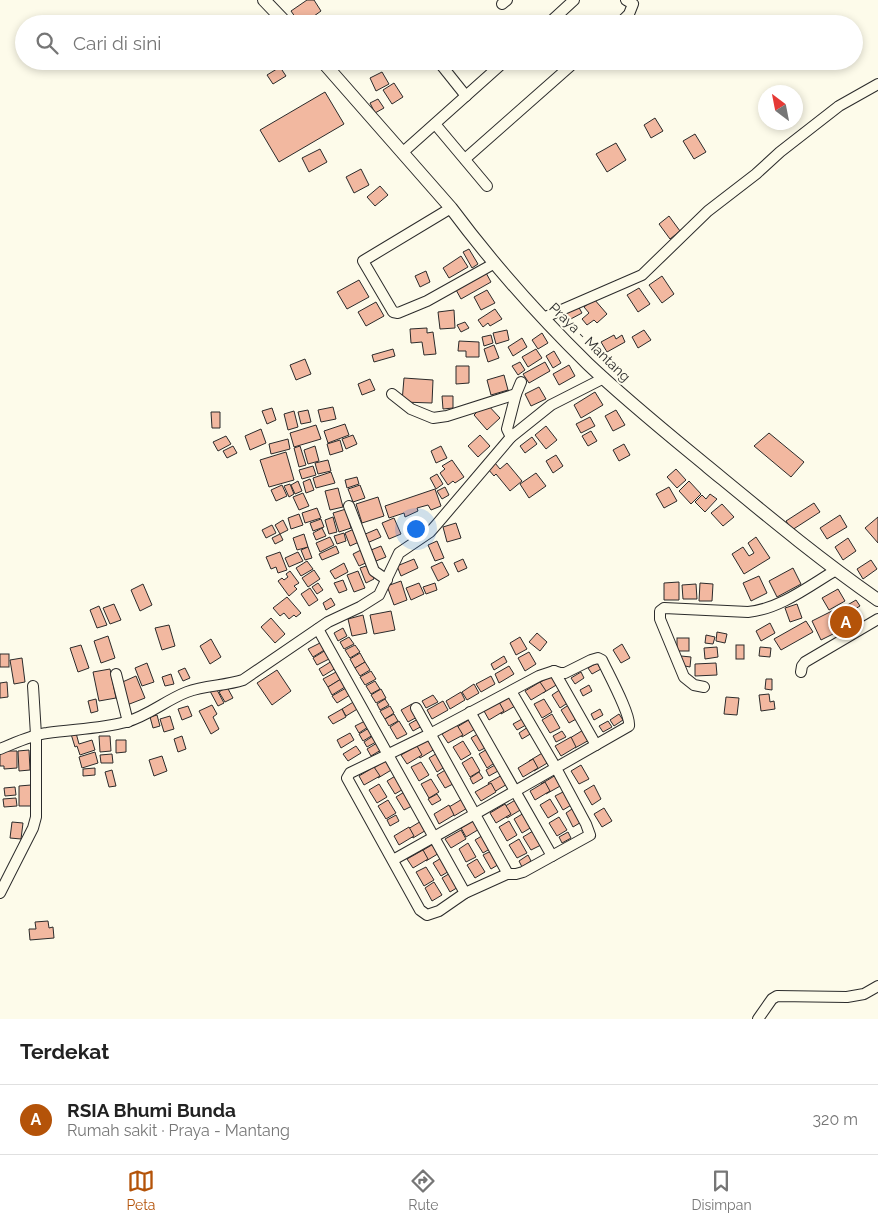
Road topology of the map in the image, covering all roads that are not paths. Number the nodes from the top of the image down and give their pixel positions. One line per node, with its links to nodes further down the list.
1 (264, 0): 4 (main road)
2 (574, 0): 5 (street)
3 (626, 0): 6 (street)
4 (278, 15)
5 (558, 15)
6 (628, 15)
7 (330, 70): 14 (main road, Praya - Mantang)
8 (445, 70): 12 (street)
9 (495, 70): 12 (street)
10 (566, 70): 15 (street)
11 (878, 84): 19 (street)
12 (466, 96): 13 (street)
13 (435, 124): 14 (street); 15 (street)
14 (402, 153): 17 (main road, Praya - Mantang)
15 (465, 159): 16 (street)
16 (487, 186)
17 (451, 208): 18 (main road, Praya - Mantang); 18 (street)
18 (495, 263): 19 (main road, Praya - Mantang)
19 (543, 318): 20 (main road, Praya - Mantang)
20 (604, 378): 24 (street); 26 (main road, Praya - Mantang)
21 (521, 382): 23 (street)
22 (392, 394): 23 (street)
23 (516, 394): 24 (street)
24 (512, 437): 27 (street)
25 (349, 506): 27 (street)
26 (836, 570): 28 (main road, Praya - Mantang); 35 (street)
27 (387, 580): 30 (street)
28 (878, 600)
29 (878, 619): 32 (street)
30 (318, 629): 39 (street); 44 (street)
31 (554, 671): 36 (street); 42 (street); 42 (street)
32 (801, 672)
33 (116, 674): 39 (street)
34 (33, 686): 41 (street)
35 (704, 687)
36 (511, 691): 38 (street); 45 (street)
37 (416, 708): 40 (street)
38 (470, 712): 40 (street); 46 (street)
39 (128, 722): 41 (street)
40 (430, 734): 44 (street); 47 (street)
41 (36, 735): 43 (street); 52 (street)
42 (596, 745): 45 (street)
43 (0, 750)
44 (387, 755): 48 (street); 50 (street)
45 (556, 768): 46 (street); 49 (street)
46 (516, 792): 47 (street); 49 (street)
47 (475, 814): 48 (street); 51 (street)
48 (434, 837): 50 (street); 53 (street)
49 (552, 856): 51 (street)
50 (393, 860): 53 (street)
51 (508, 874): 53 (street)
52 (0, 893)
53 (465, 893)
54 (878, 986): 55 (street)
55 (758, 1019)

